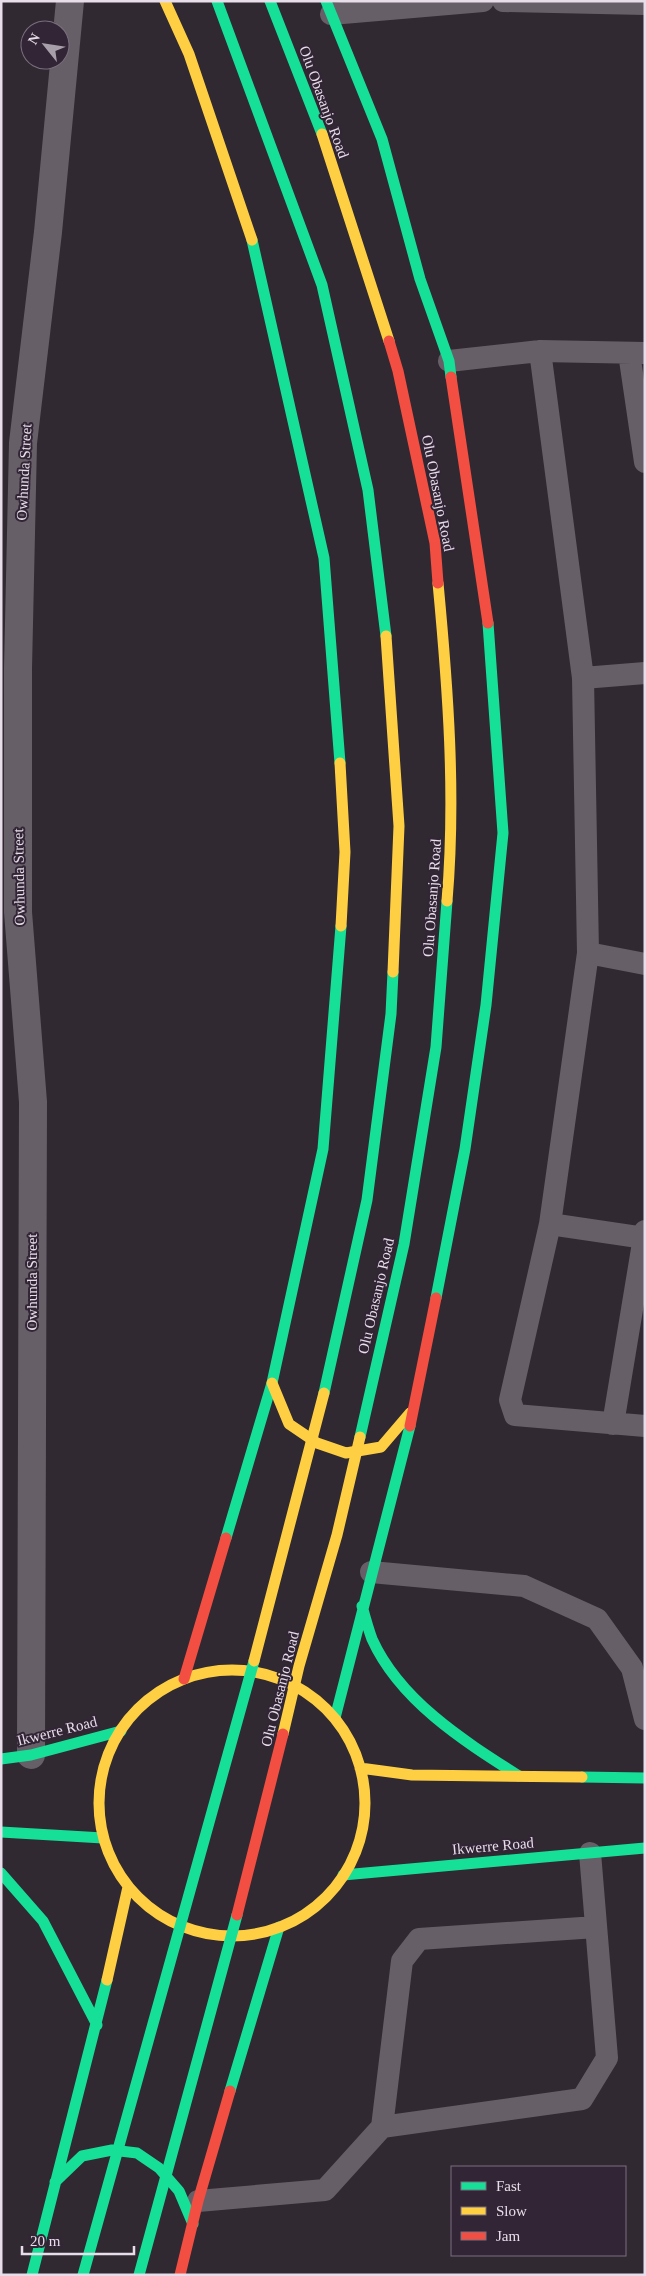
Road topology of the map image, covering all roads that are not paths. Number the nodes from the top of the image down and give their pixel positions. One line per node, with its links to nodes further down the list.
1 (70, 1): 15 (street, Owhunda Street)
2 (165, 1): 20 (main road)
3 (218, 1): 50 (main road, Olu Obasanjo Road, bridge)
4 (270, 1): 51 (main road, Olu Obasanjo Road, bridge)
5 (483, 1): 8 (lane)
6 (503, 1): 7 (lane)
7 (645, 4)
8 (329, 8): 11 (main road)
9 (540, 351): 10 (lane); 11 (lane); 14 (lane)
10 (637, 353): 12 (lane)
11 (449, 361): 21 (main road)
12 (645, 462)
13 (645, 673): 14 (lane)
14 (583, 678): 16 (lane)
15 (10, 881): 30 (street, Owhunda Street)
16 (588, 953): 17 (lane); 18 (lane)
17 (645, 964)
18 (550, 1224): 19 (lane); 22 (lane)
19 (644, 1236): 22 (lane)
20 (272, 1383): 21 (main road); 26 (main road)
21 (414, 1409): 24 (main road)
22 (613, 1424): 23 (lane)
23 (645, 1426)
24 (371, 1572): 25 (main road); 28 (lane)
25 (362, 1606): 27 (main road); 33 (main road)
26 (184, 1679): 27 (main road); 29 (main road)
27 (335, 1718): 32 (main road)
28 (645, 1719)
29 (121, 1730): 30 (main road, Ikwerre Road); 36 (main road)
30 (31, 1755): 31 (main road, Ikwerre Road)
31 (1, 1759)
32 (360, 1768): 33 (main road); 39 (main road)
33 (519, 1776): 34 (main road)
34 (645, 1778)
35 (1, 1832): 36 (main road)
36 (103, 1838): 41 (main road)
37 (645, 1848): 38 (main road, Ikwerre Road)
38 (590, 1853): 39 (main road, Ikwerre Road); 43 (lane)
39 (343, 1875): 42 (main road)
40 (2, 1880): 44 (main road)
41 (128, 1887): 42 (main road); 44 (main road)
42 (279, 1927): 47 (main road)
43 (596, 1927): 45 (lane); 45 (lane)
44 (97, 2025): 46 (main road)
45 (382, 2127): 47 (lane)
46 (55, 2182): 48 (main road); 49 (main road)
47 (198, 2201): 48 (main road)
48 (193, 2224): 52 (main road)
49 (32, 2275)
50 (83, 2275)
51 (139, 2275)
52 (180, 2275)

